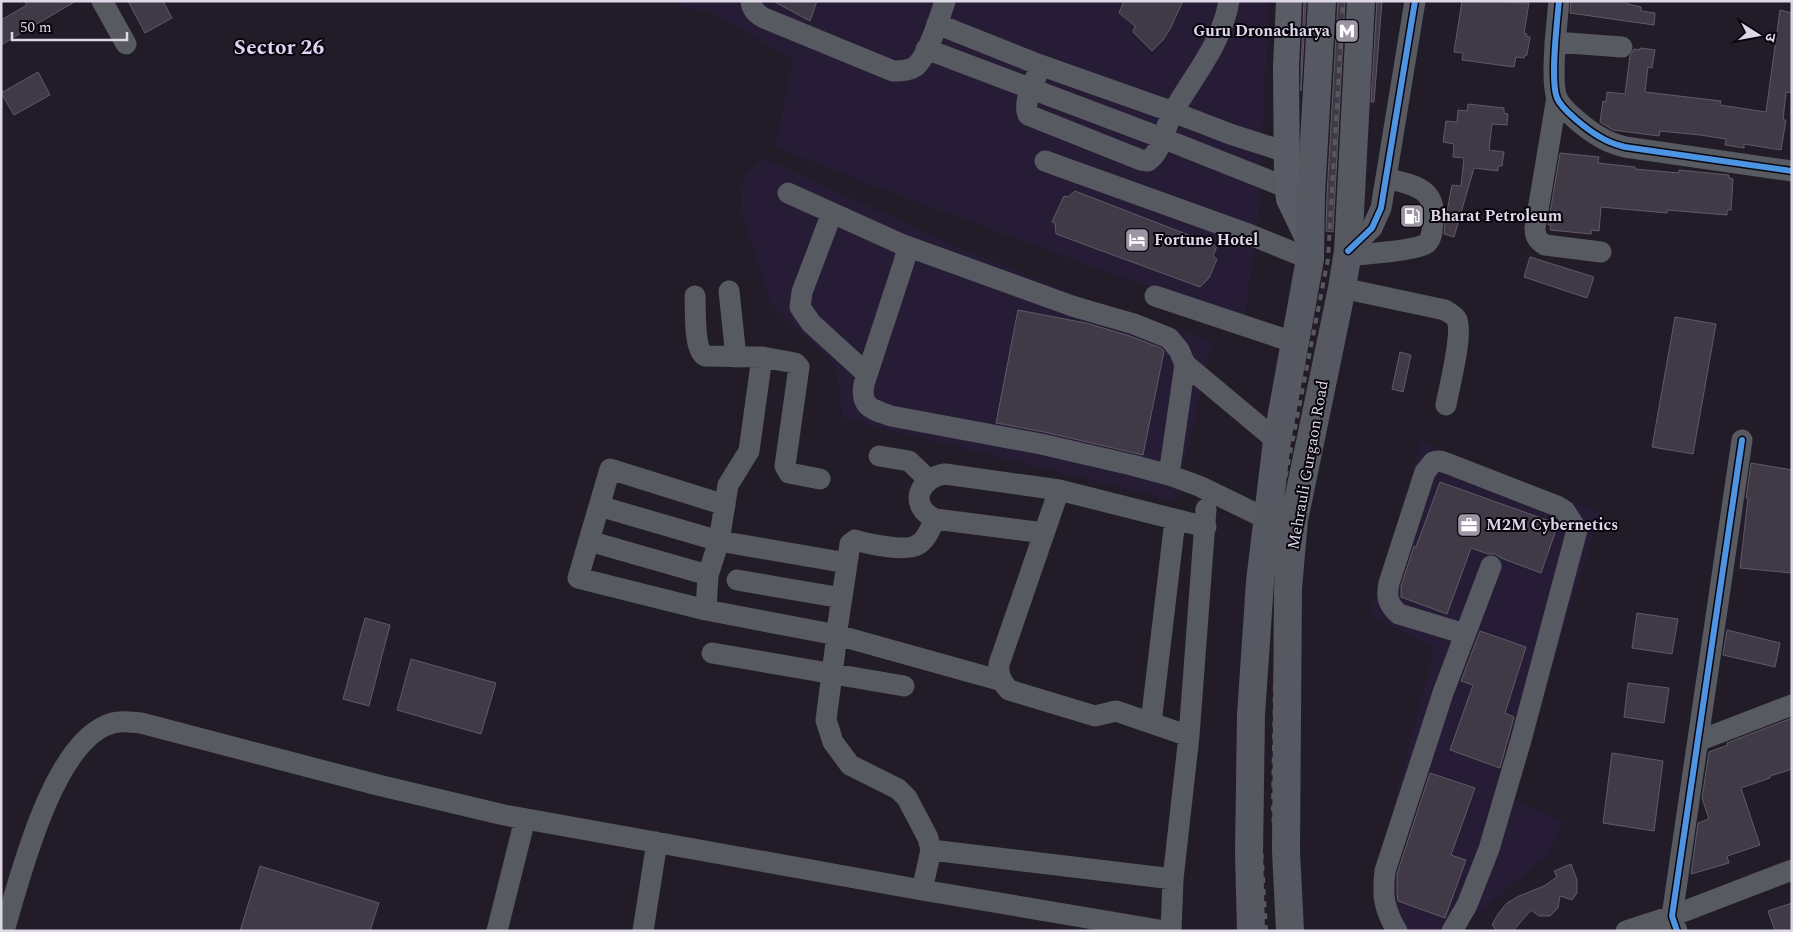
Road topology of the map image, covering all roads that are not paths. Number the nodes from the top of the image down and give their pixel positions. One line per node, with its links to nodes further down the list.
1 (102, 1): 12 (street)
2 (751, 1): 14 (street)
3 (946, 1): 10 (street)
4 (1229, 1): 18 (street)
5 (1289, 1): 20 (main road)
6 (1322, 1): 28 (highway, Mehrauli Gurgaon Road)
7 (1361, 1): 30 (highway, Mehrauli Gurgaon Road)
8 (1415, 1): 23 (street)
9 (1559, 1): 11 (street)
10 (937, 24): 14 (street); 15 (street)
11 (1555, 42): 13 (street); 17 (street)
12 (126, 44)
13 (1622, 47)
14 (926, 49): 16 (street)
15 (1040, 65): 16 (street); 18 (street)
16 (1032, 89): 19 (street); 19 (street)
17 (1556, 97): 22 (street); 29 (street)
18 (1173, 112): 19 (street); 20 (street)
19 (1162, 138): 24 (street)
20 (1286, 152): 24 (main road)
21 (1045, 162): 28 (street)
22 (1792, 171)
23 (1386, 178): 30 (street); 30 (street)
24 (1288, 188): 28 (main road)
25 (788, 193): 26 (street)
26 (832, 212): 27 (street); 39 (street)
27 (901, 244): 38 (street); 39 (street)
28 (1310, 252): 35 (highway, Mehrauli Gurgaon Road)
29 (1600, 252)
30 (1347, 254): 31 (highway, Mehrauli Gurgaon Road)
31 (1342, 288): 40 (street); 75 (highway, Mehrauli Gurgaon Road)
32 (729, 291): 36 (street)
33 (695, 296): 36 (street)
34 (1155, 296): 35 (street)
35 (1296, 342): 42 (highway, Mehrauli Gurgaon Road)
36 (736, 356): 37 (street)
37 (762, 357): 45 (street); 48 (street)
38 (1185, 364): 42 (street); 44 (street)
39 (867, 374): 44 (street)
40 (1446, 405)
41 (1742, 440): 71 (street)
42 (1277, 441): 51 (highway, Mehrauli Gurgaon Road)
43 (879, 456): 46 (street)
44 (1169, 475): 51 (street)
45 (820, 479)
46 (929, 480): 47 (street); 50 (street)
47 (1060, 490): 52 (street); 53 (street)
48 (725, 505): 49 (street); 55 (street)
49 (599, 506): 54 (street); 55 (street)
50 (935, 519): 53 (street); 56 (street)
51 (1267, 519): 76 (highway, Mehrauli Gurgaon Road)
52 (1175, 520): 69 (street); 70 (street)
53 (1044, 533): 66 (street)
54 (589, 541): 58 (street); 61 (street)
55 (719, 541): 56 (street); 58 (street)
56 (847, 563): 60 (street)
57 (1491, 566): 62 (street)
58 (708, 575): 61 (street)
59 (737, 580): 60 (street)
60 (842, 598): 63 (street)
61 (706, 610): 63 (street)
62 (1465, 634): 81 (street); 89 (street)
63 (837, 635): 65 (street); 66 (street)
64 (712, 653): 65 (street)
65 (833, 673): 67 (street); 74 (street)
66 (1002, 681): 69 (street)
67 (904, 686)
68 (1792, 706): 71 (street)
69 (1151, 723): 70 (street)
70 (1189, 736): 78 (street)
71 (1698, 741): 80 (street)
72 (525, 819): 73 (street); 82 (street); 83 (street)
73 (657, 842): 79 (street); 84 (street)
74 (931, 850): 78 (street); 79 (street)
75 (1286, 851): 76 (highway); 88 (highway, Mehrauli Gurgaon Road)
76 (1249, 853): 87 (highway, Mehrauli Gurgaon Road)
77 (1792, 870): 80 (street)
78 (1173, 879): 86 (street)
79 (922, 890): 85 (street)
80 (1674, 923): 90 (street)
81 (1399, 929)
82 (4, 931)
83 (497, 931)
84 (643, 931)
85 (1165, 931)
86 (1171, 931)
87 (1251, 931)
88 (1290, 931)
89 (1452, 931)
90 (1626, 931)

